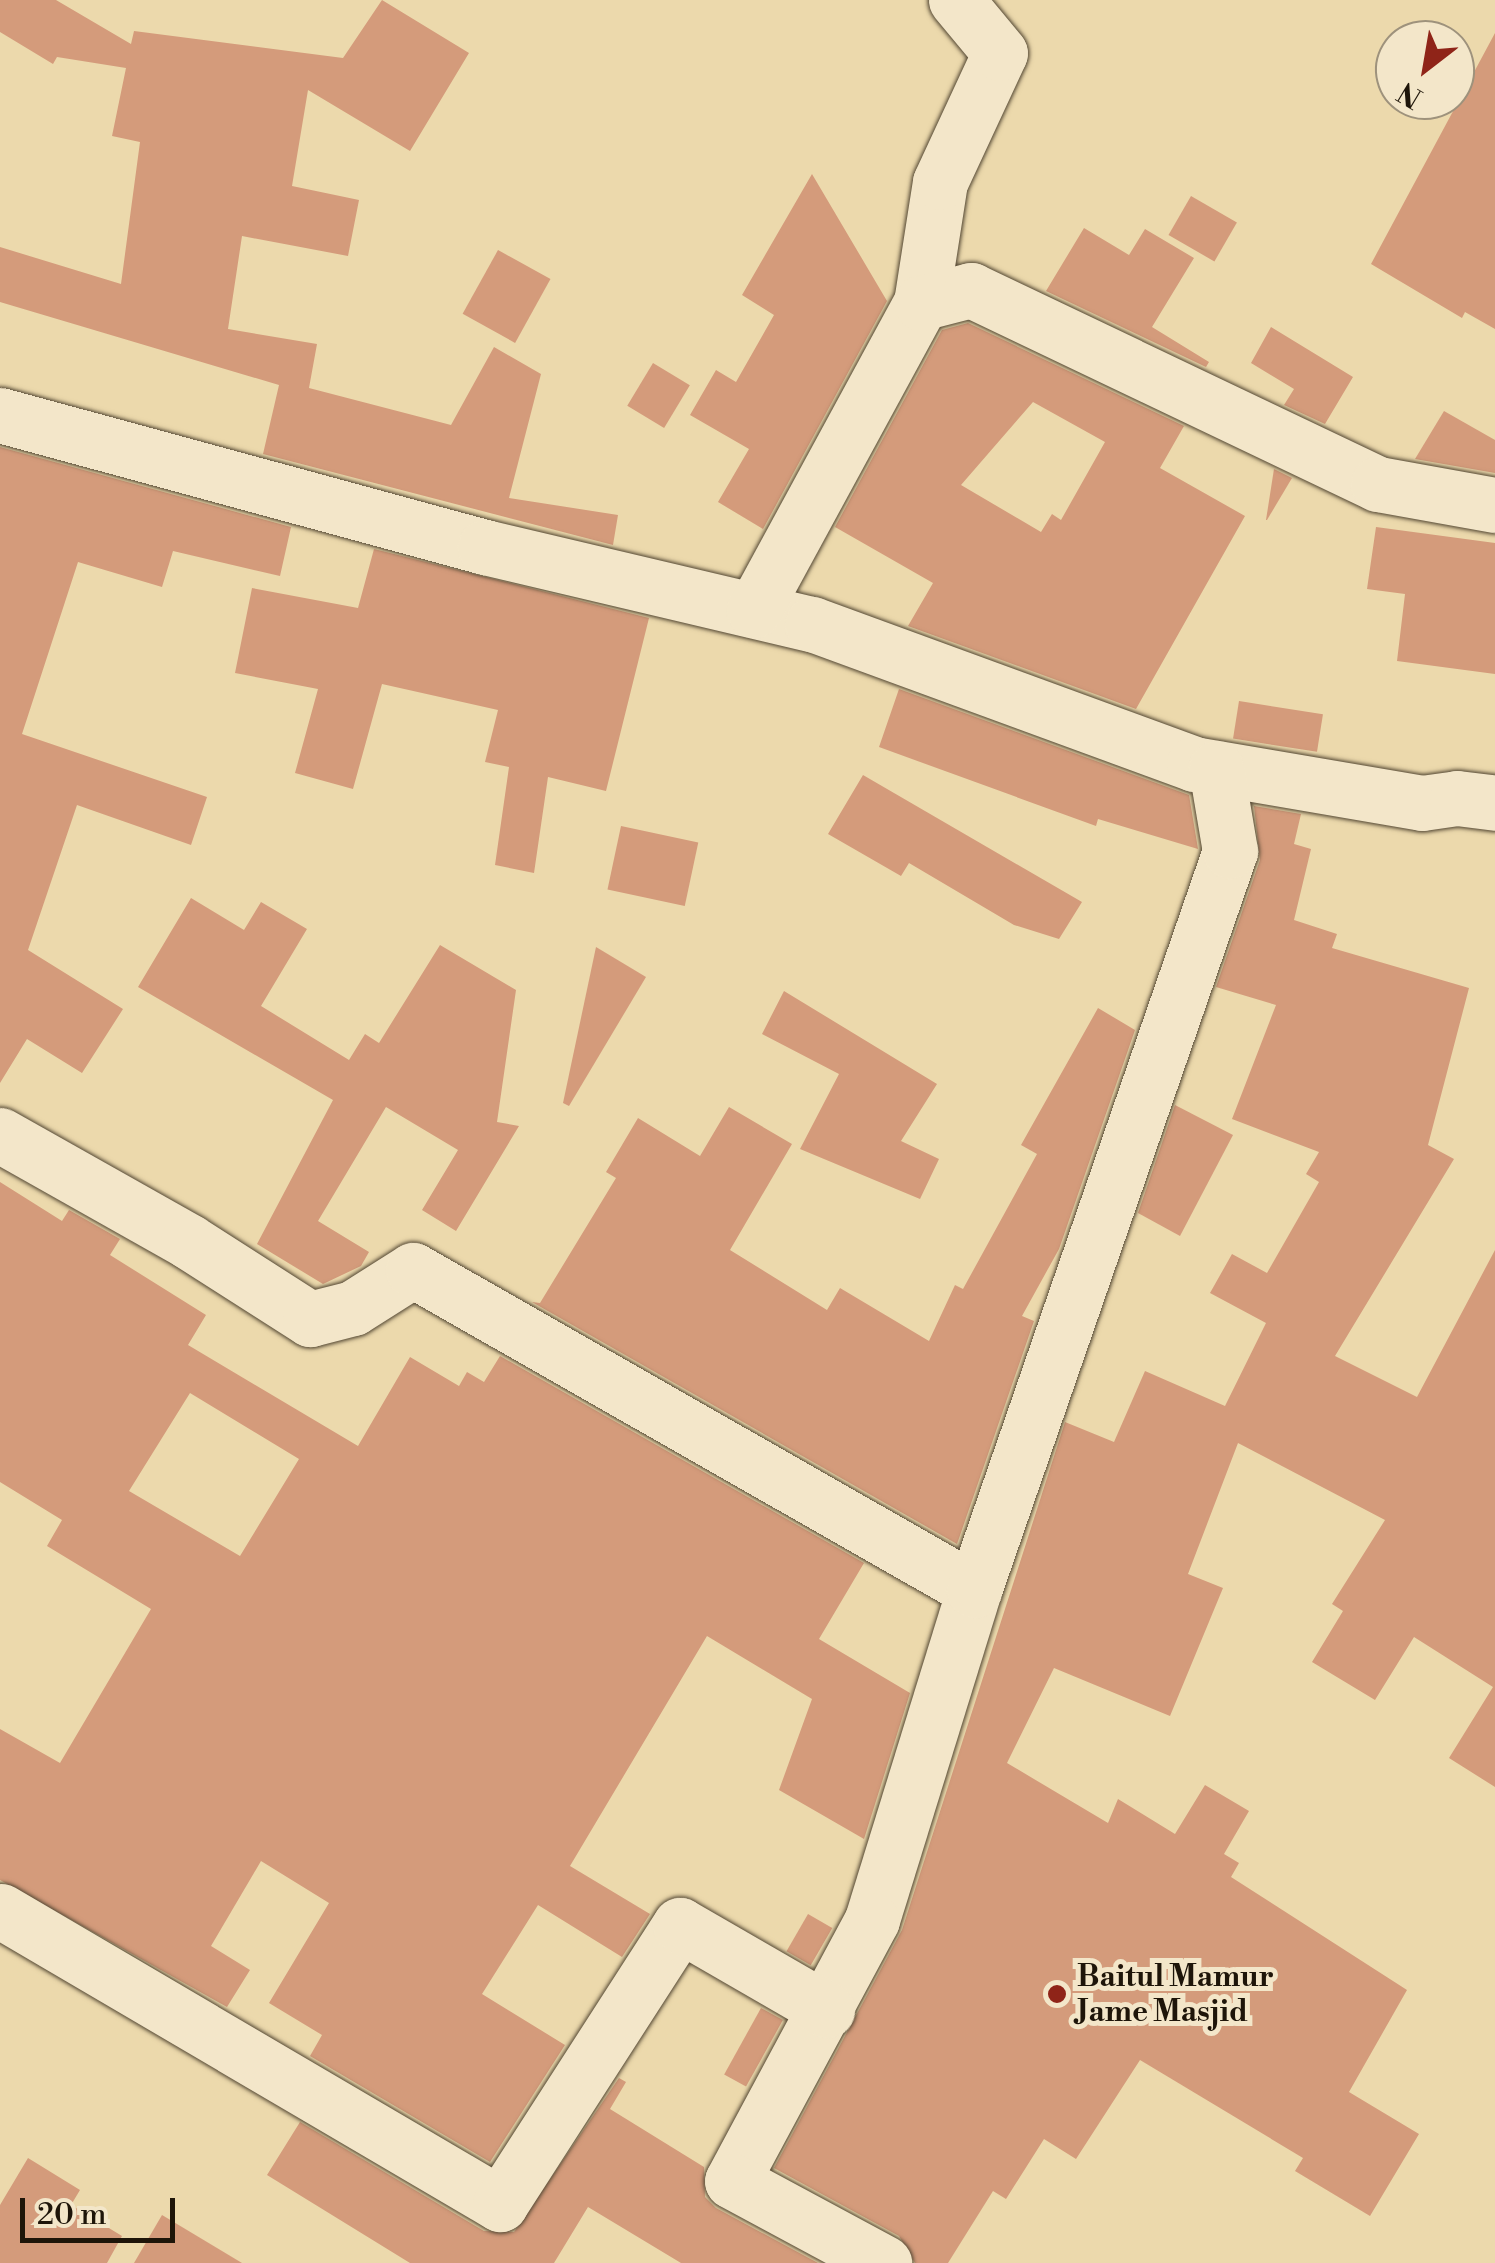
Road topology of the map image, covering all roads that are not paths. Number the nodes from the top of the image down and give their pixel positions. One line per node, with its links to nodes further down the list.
1 (956, 0): 2 (street)
2 (921, 303): 4 (street); 5 (street)
3 (0, 415): 5 (street)
4 (1495, 505)
5 (754, 610): 6 (street)
6 (1216, 768): 7 (street); 9 (street)
7 (1495, 803)
8 (0, 1136): 9 (street)
9 (974, 1590): 11 (street)
10 (0, 1912): 11 (street)
11 (827, 2010): 12 (street)
12 (884, 2263)

